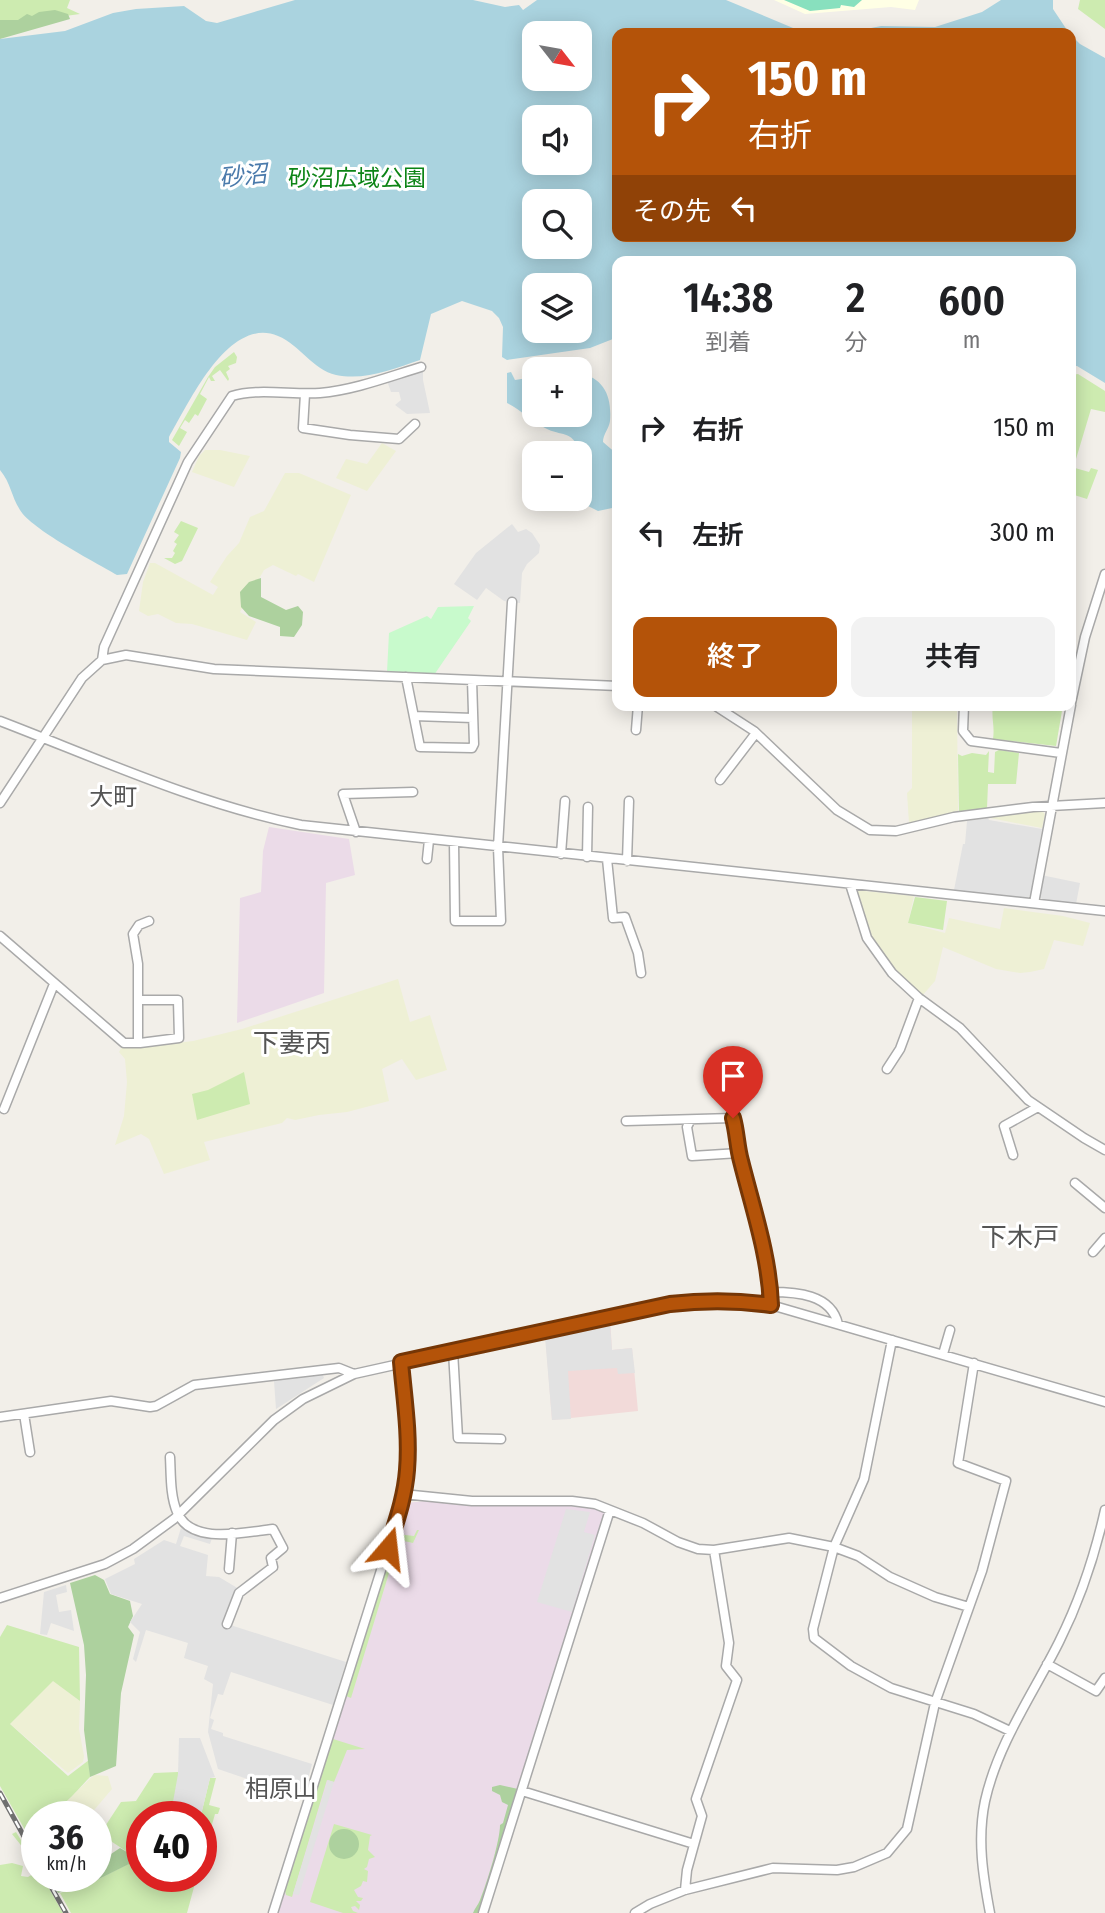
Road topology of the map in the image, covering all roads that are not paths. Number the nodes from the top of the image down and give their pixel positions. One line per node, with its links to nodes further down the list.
1 (421, 367): 2 (street)
2 (304, 394): 3 (street); 6 (street)
3 (415, 424)
4 (1105, 573): 9 (street)
5 (512, 602): 10 (street)
6 (102, 660): 7 (street); 21 (street)
7 (406, 677): 8 (street); 16 (street)
8 (472, 680): 10 (street); 17 (street)
9 (1076, 680)
10 (506, 681): 11 (street); 34 (street)
11 (612, 686)
12 (638, 711): 19 (street)
13 (724, 711): 20 (street)
14 (964, 711): 22 (street)
15 (1070, 711): 22 (street)
16 (414, 716): 17 (street); 17 (street)
17 (473, 718)
18 (0, 721): 21 (street)
19 (636, 730)
20 (756, 733): 23 (street); 29 (street)
21 (44, 738): 27 (street); 31 (street)
22 (1061, 753): 29 (street)
23 (720, 779)
24 (413, 793): 31 (street)
25 (565, 801): 35 (street)
26 (629, 801): 39 (street)
27 (0, 803)
28 (1105, 803): 29 (street)
29 (1051, 805): 41 (street)
30 (588, 807): 36 (street)
31 (356, 832): 32 (street)
32 (429, 840): 33 (street); 37 (street)
33 (454, 842): 34 (street); 34 (street)
34 (498, 847): 35 (street)
35 (561, 854): 36 (street)
36 (587, 857): 38 (street)
37 (427, 859)
38 (607, 859): 39 (street); 45 (street)
39 (627, 861): 40 (street)
40 (850, 884): 41 (street); 47 (street)
41 (1034, 903): 42 (street)
42 (1105, 911)
43 (149, 921): 48 (street)
44 (0, 936): 46 (street)
45 (641, 973)
46 (54, 984): 49 (street); 52 (street)
47 (919, 998): 50 (street); 51 (street)
48 (138, 1000): 49 (street); 49 (street)
49 (138, 1043)
50 (887, 1069)
51 (1038, 1107): 55 (street); 57 (street)
52 (4, 1109)
53 (626, 1121): 54 (street)
54 (690, 1121): 56 (street); 56 (street)
55 (1105, 1150)
56 (739, 1153): 62 (street)
57 (1013, 1155)
58 (1075, 1183): 59 (street)
59 (1105, 1208)
60 (1105, 1238): 61 (street)
61 (1093, 1252)
62 (771, 1292): 63 (street); 64 (street)
63 (771, 1305): 64 (street); 67 (street)
64 (838, 1324): 66 (street)
65 (950, 1330): 68 (street)
66 (892, 1340): 68 (street); 83 (street)
67 (453, 1351): 69 (street); 75 (street)
68 (943, 1354): 70 (street)
69 (401, 1362): 71 (street); 78 (street)
70 (974, 1363): 72 (street); 87 (street)
71 (354, 1374): 73 (street); 81 (street)
72 (1105, 1402)
73 (24, 1414): 74 (street); 76 (street)
74 (0, 1417)
75 (501, 1439)
76 (30, 1452)
77 (170, 1457): 81 (street)
78 (403, 1494): 79 (street); 96 (street)
79 (610, 1510): 84 (street); 93 (street)
80 (1105, 1510): 89 (street)
81 (178, 1515): 82 (street); 86 (street)
82 (232, 1532): 85 (street); 88 (street)
83 (834, 1547): 84 (street); 87 (street); 91 (street)
84 (714, 1550): 94 (street)
85 (229, 1569)
86 (0, 1598)
87 (969, 1607): 91 (street)
88 (227, 1624)
89 (1047, 1664): 90 (street); 92 (street)
90 (1105, 1678)
91 (934, 1703): 92 (street); 95 (street)
92 (1010, 1731): 99 (street)
93 (522, 1791): 94 (street); 97 (street)
94 (694, 1844): 95 (street)
95 (685, 1890): 98 (street)
96 (273, 1913)
97 (483, 1913)
98 (635, 1913)
99 (990, 1913)

